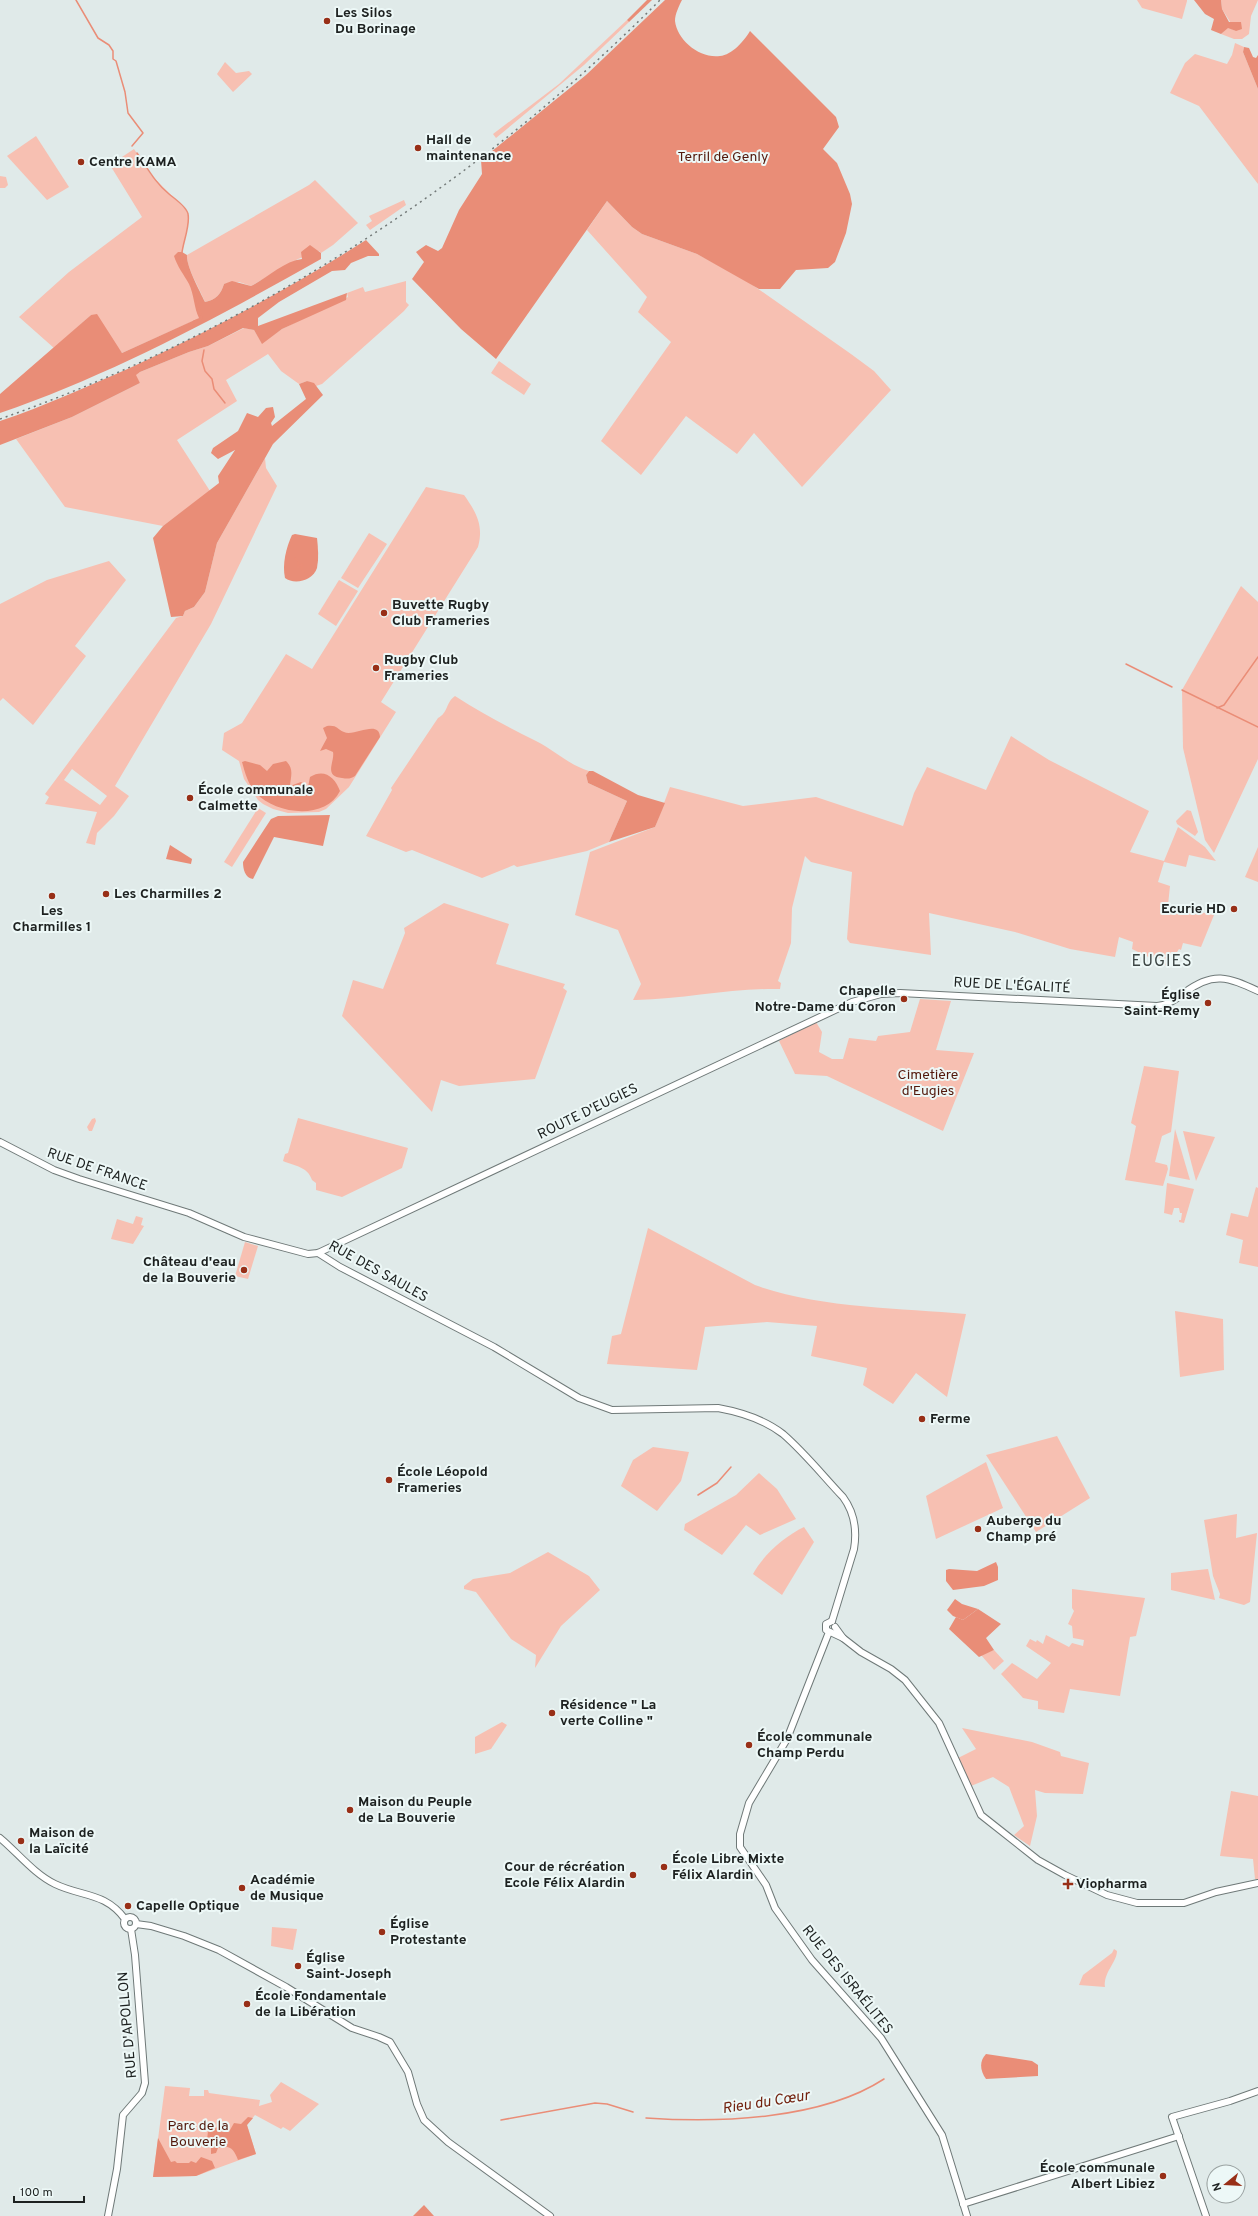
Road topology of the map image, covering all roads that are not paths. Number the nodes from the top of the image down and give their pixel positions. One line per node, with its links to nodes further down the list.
1 (1258, 991): 2 (street, RUE DE L'ÉGALITÉ)
2 (869, 996): 5 (street, ROUTE D'EUGIES)
3 (0, 1142): 4 (street, RUE DE FRANCE)
4 (189, 1213): 5 (street, RUE DES SAULES)
5 (318, 1253): 6 (street, RUE DES SAULES)
6 (832, 1628): 8 (street, RUE DES SAULES); 9 (street)
7 (0, 1838): 10 (street)
8 (740, 1846): 15 (street, RUE DES ISRAÉLITES)
9 (1258, 1883)
10 (125, 1919): 11 (street); 12 (street)
11 (136, 1924): 12 (street); 17 (street)
12 (131, 1929): 16 (street, RUE D'APOLLON)
13 (1258, 2091): 14 (street)
14 (1179, 2136): 15 (street); 19 (street)
15 (964, 2204): 18 (street, RUE DES ISRAÉLITES)
16 (108, 2216)
17 (550, 2216)
18 (967, 2216)
19 (1206, 2216)

